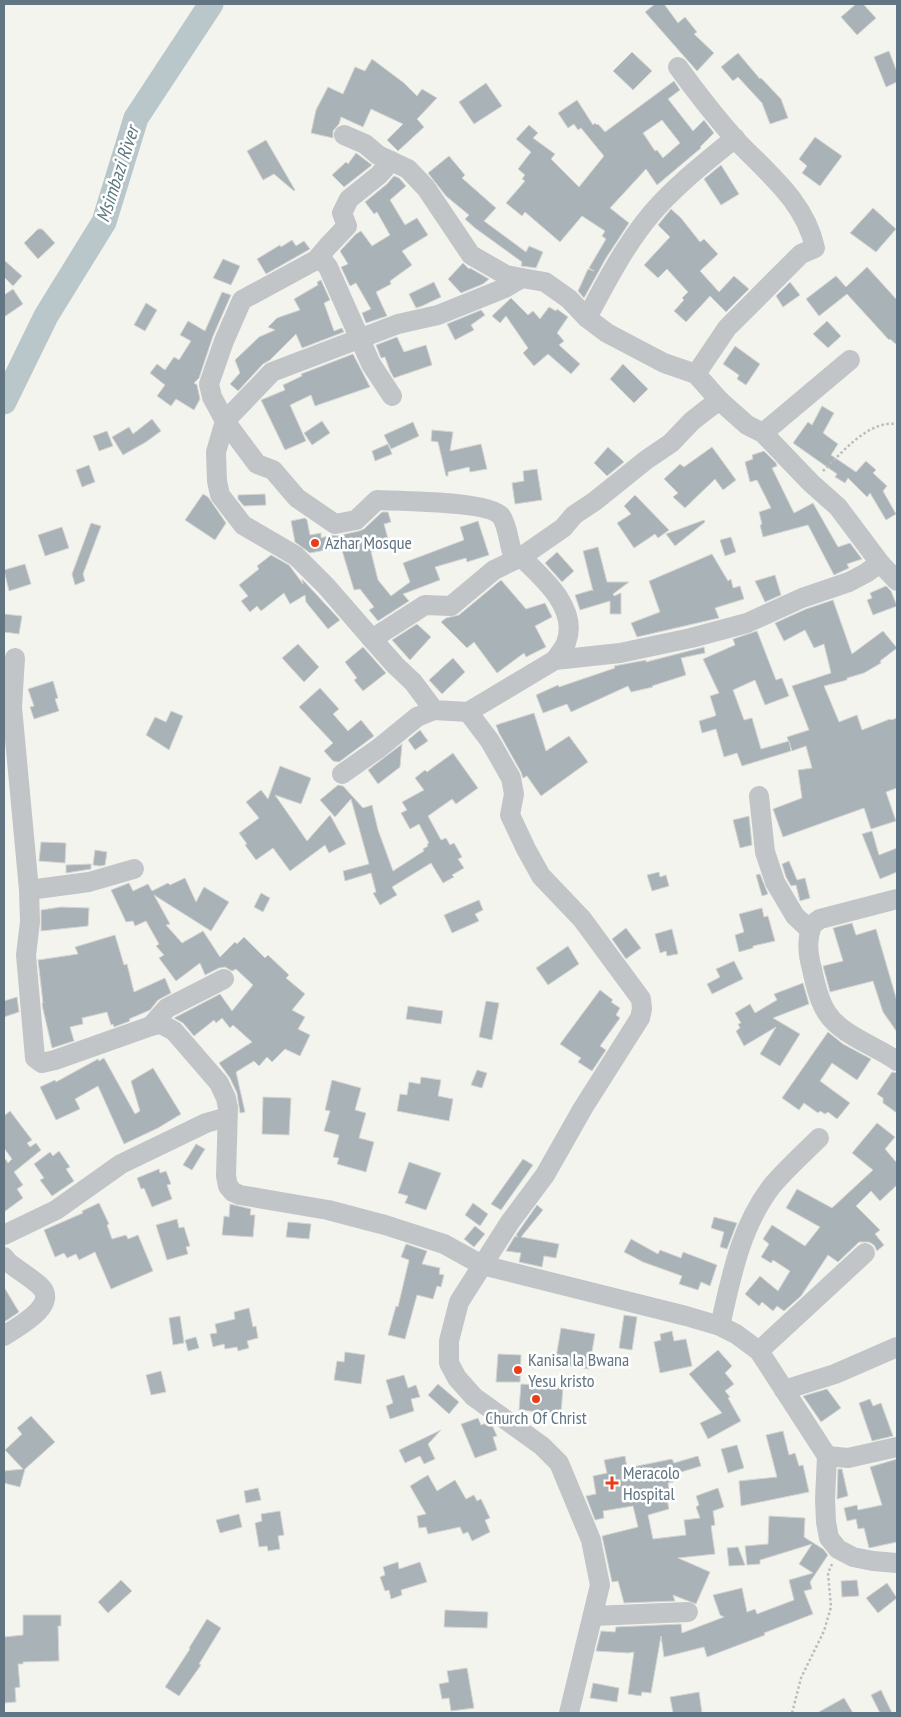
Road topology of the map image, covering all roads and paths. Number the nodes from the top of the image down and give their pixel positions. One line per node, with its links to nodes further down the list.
1 (678, 67): 3 (street)
2 (344, 135): 4 (street)
3 (735, 138): 7 (street); 10 (street)
4 (391, 160): 5 (street); 6 (street)
5 (316, 260): 8 (street); 13 (street)
6 (522, 278): 7 (street); 8 (street)
7 (586, 318): 10 (street)
8 (359, 339): 11 (street); 13 (street)
9 (850, 360): 15 (street)
10 (696, 374): 12 (street)
11 (392, 396)
12 (719, 400): 15 (street); 17 (street)
13 (225, 421): 17 (street); 20 (street)
14 (897, 424): 16 (path)
15 (763, 433): 16 (street)
16 (811, 483): 18 (street)
17 (521, 557): 20 (street); 22 (street)
18 (880, 563): 19 (street); 22 (street)
19 (897, 581)
20 (372, 639): 23 (street)
21 (15, 658): 28 (street)
22 (555, 660): 24 (street)
23 (434, 710): 24 (street); 25 (street)
24 (468, 712): 39 (street)
25 (342, 774)
26 (760, 796): 30 (street)
27 (134, 869): 28 (street)
28 (30, 890): 32 (street)
29 (897, 898): 30 (street)
30 (810, 930): 33 (street)
31 (224, 979): 32 (street)
32 (151, 1026): 34 (street)
33 (897, 1061)
34 (227, 1116): 36 (street); 39 (street)
35 (819, 1138): 40 (street)
36 (4, 1235)
37 (865, 1253): 43 (street)
38 (4, 1257): 41 (street)
39 (482, 1266): 40 (street); 50 (street)
40 (720, 1326): 43 (street)
41 (4, 1336)
42 (897, 1348): 44 (street)
43 (758, 1351): 44 (street)
44 (784, 1390): 46 (street)
45 (897, 1447): 46 (street)
46 (827, 1456): 47 (street)
47 (838, 1549): 48 (street); 52 (path)
48 (897, 1563)
49 (688, 1612): 50 (street)
50 (593, 1616): 51 (street)
51 (569, 1713)
52 (792, 1713)

